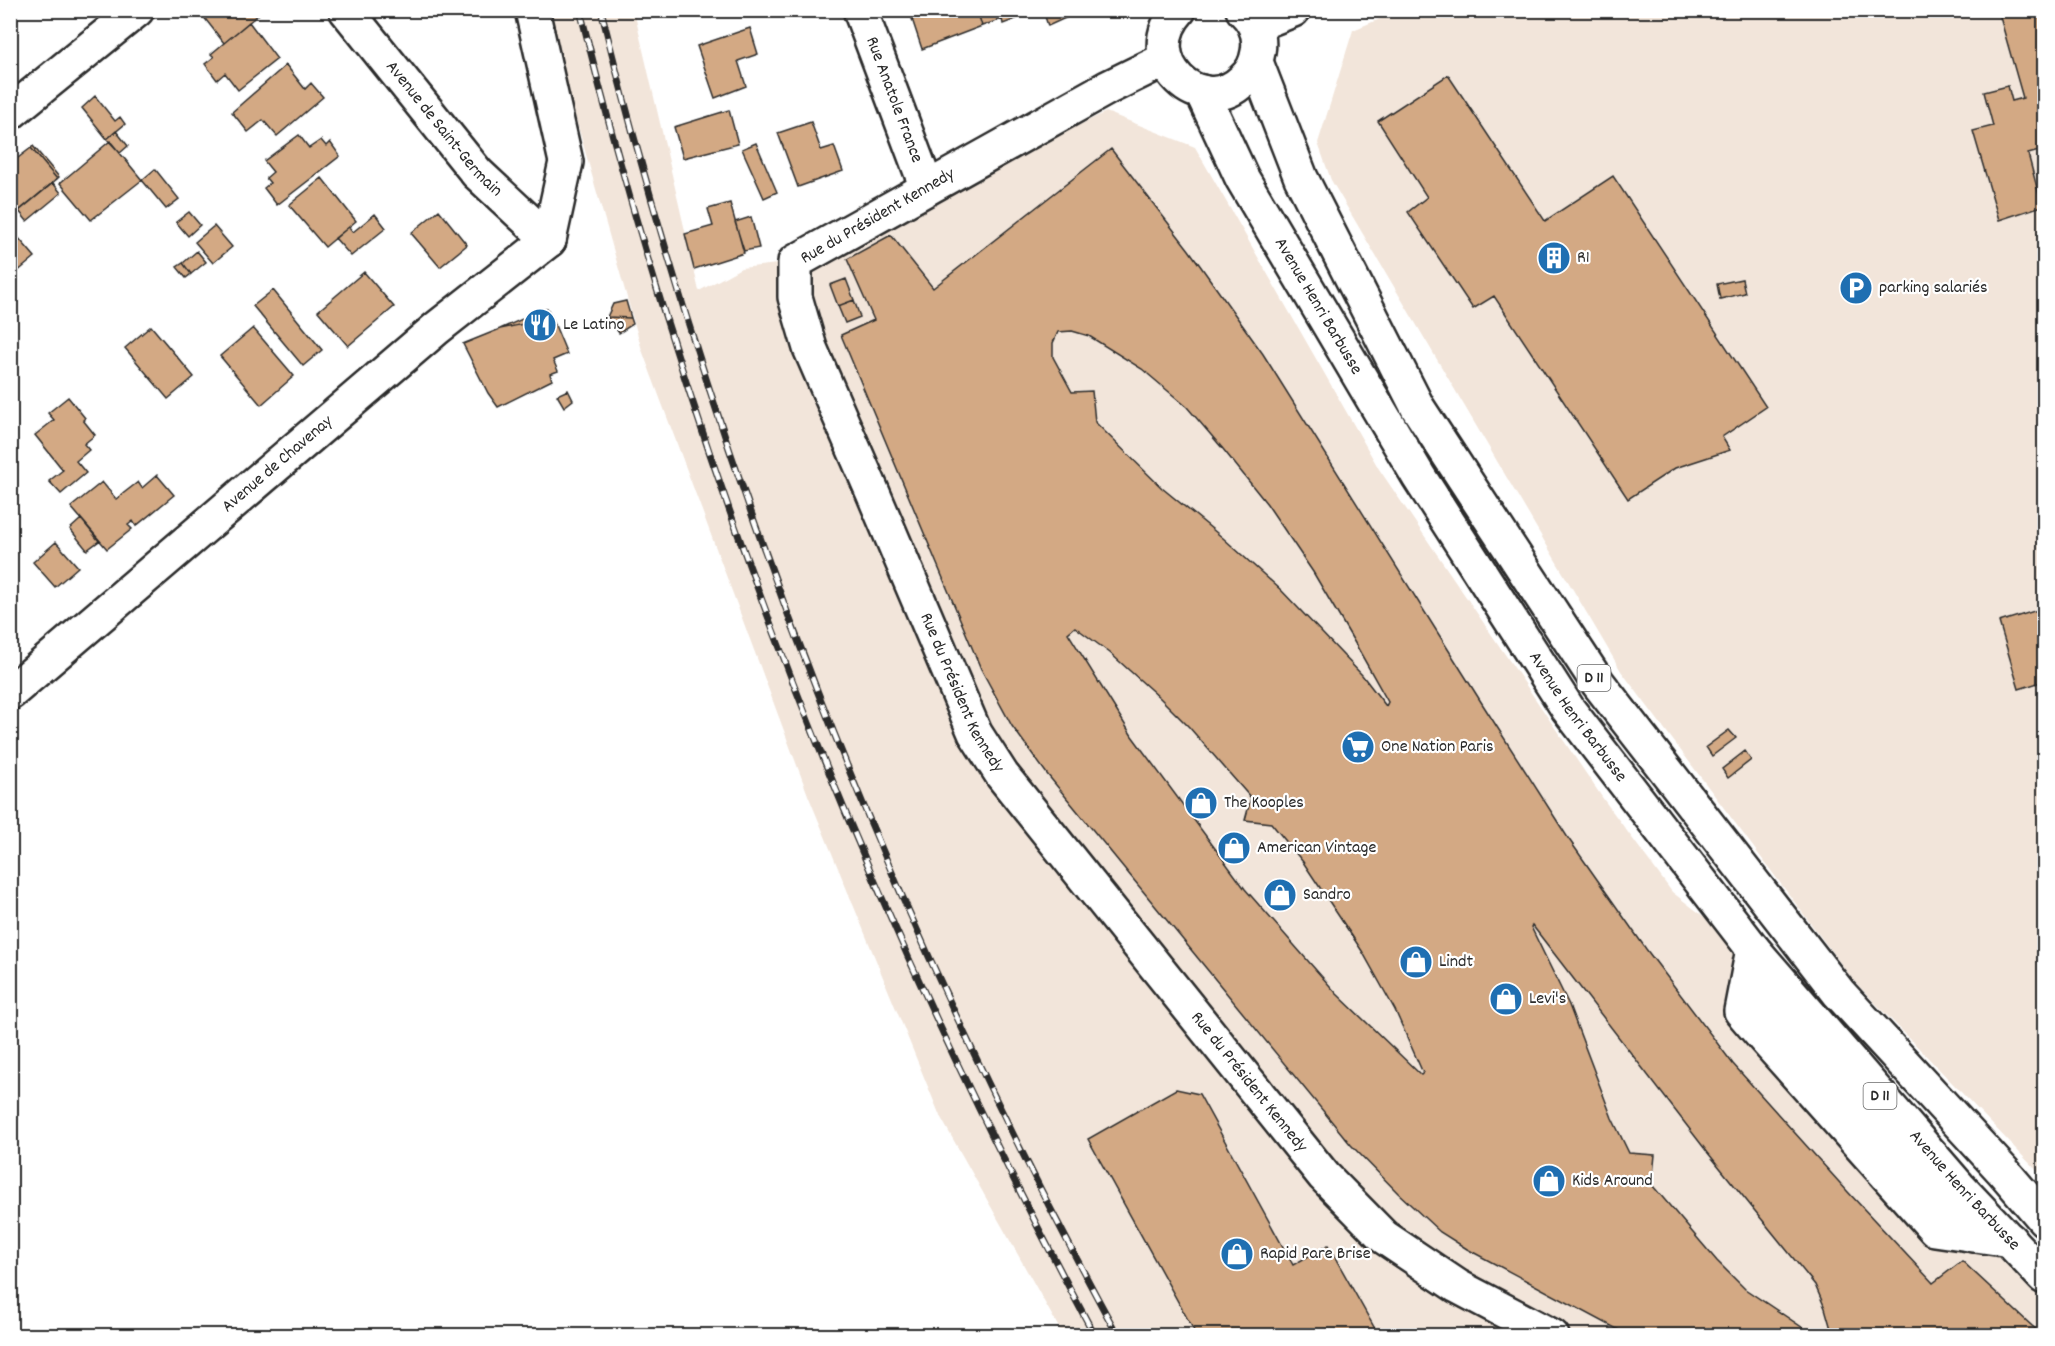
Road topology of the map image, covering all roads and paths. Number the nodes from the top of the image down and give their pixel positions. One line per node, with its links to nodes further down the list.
1 (137, 10): 11 (street)
2 (346, 10): 13 (street, Avenue de Saint-Germain)
3 (532, 10): 13 (street)
4 (860, 10): 12 (street, Rue Anatole France)
5 (1293, 10): 7 (street)
6 (1170, 15): 8 (street)
7 (1249, 18): 9 (street, Avenue Henri Barbusse)
8 (1166, 59): 10 (street); 12 (street, Rue du Président Kennedy)
9 (1256, 62): 10 (street); 16 (street, Avenue Henri Barbusse / D 11)
10 (1202, 92): 15 (street, Avenue Henri Barbusse / D 11)
11 (10, 113)
12 (927, 188): 19 (street, Rue du Président Kennedy)
13 (549, 240): 14 (street, Avenue de Chavenay)
14 (10, 693)
15 (1751, 963): 17 (street, Avenue Henri Barbusse / D 11); 17 (street)
16 (2044, 1220)
17 (2010, 1240): 18 (street, Avenue Henri Barbusse / D 11)
18 (2044, 1277)
19 (1552, 1335)

